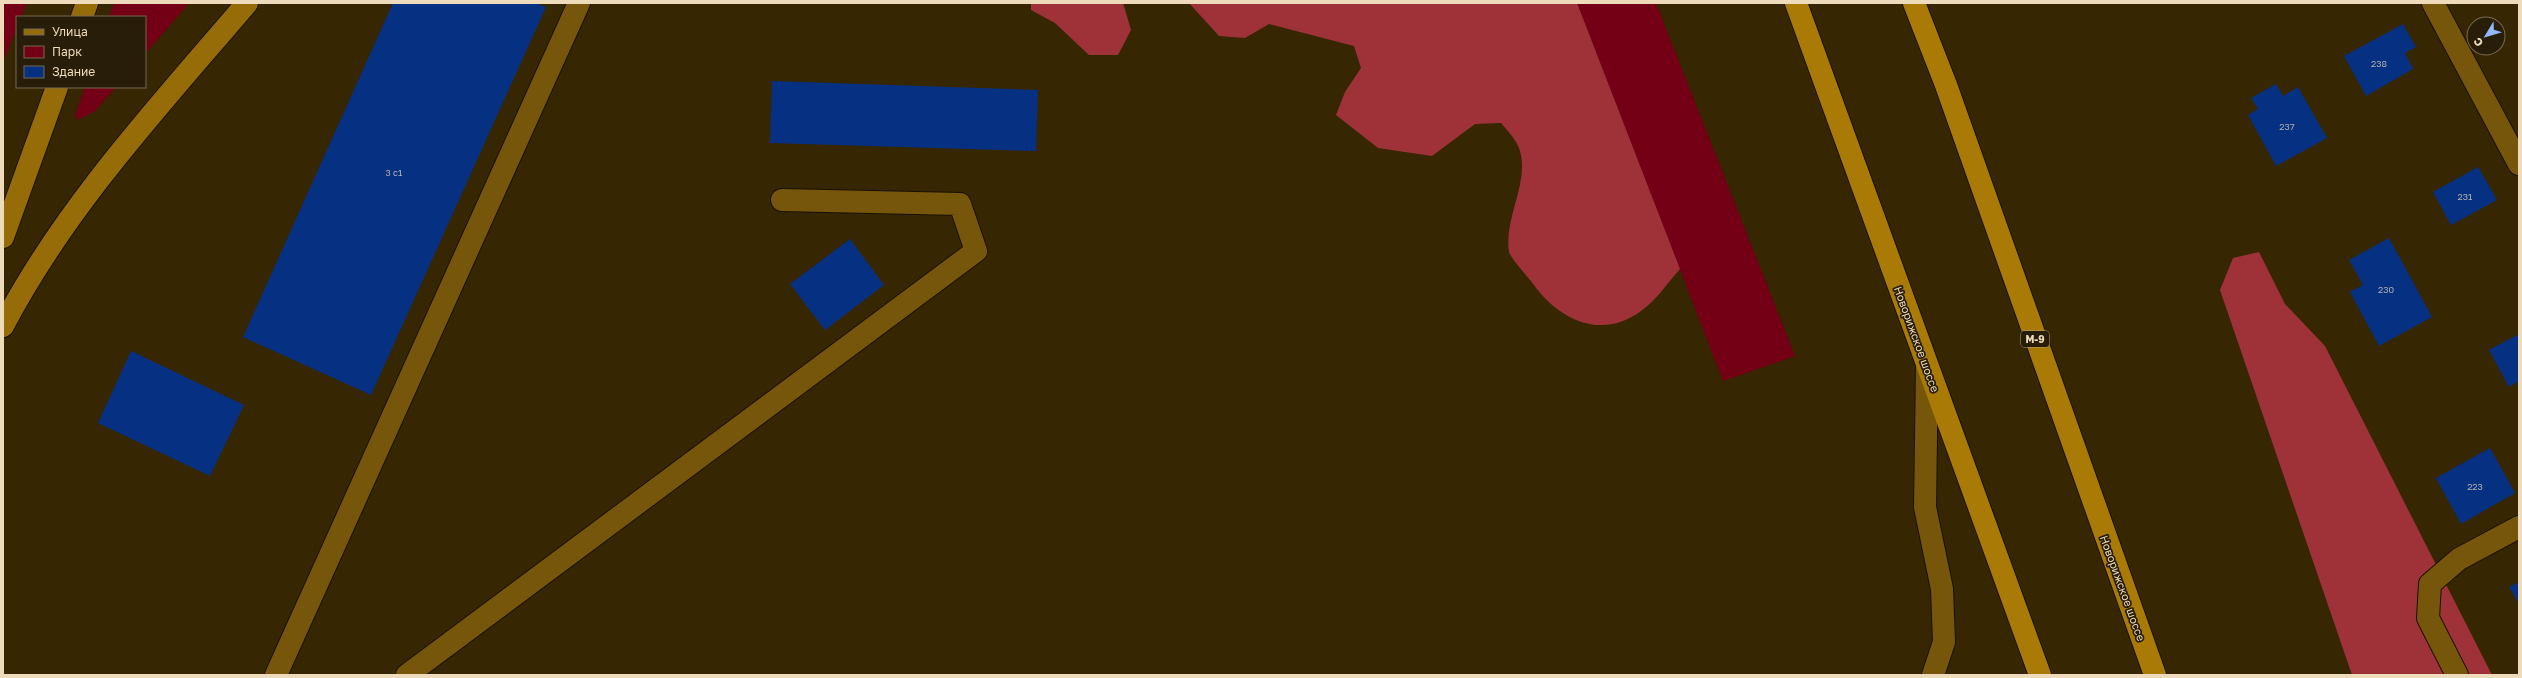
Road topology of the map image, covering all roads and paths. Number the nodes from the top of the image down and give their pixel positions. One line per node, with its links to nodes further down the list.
1 (87, 3): 8 (main road)
2 (247, 3): 14 (main road)
3 (579, 3): 17 (street)
4 (1789, 3): 9 (main road)
5 (1796, 3): 9 (highway, Новорижское шоссе)
6 (1914, 3): 21 (highway, Новорижское шоссе / М-9)
7 (2433, 3): 11 (street)
8 (82, 16)
9 (1814, 55): 15 (highway, Новорижское шоссе)
10 (56, 88): 13 (main road)
11 (2519, 164)
12 (782, 200): 18 (street)
13 (3, 237)
14 (3, 326)
15 (1927, 367): 19 (street); 20 (highway, Новорижское шоссе)
16 (2519, 527): 22 (street)
17 (276, 675)
18 (407, 675)
19 (1933, 675)
20 (2040, 675)
21 (2154, 675)
22 (2457, 675)

